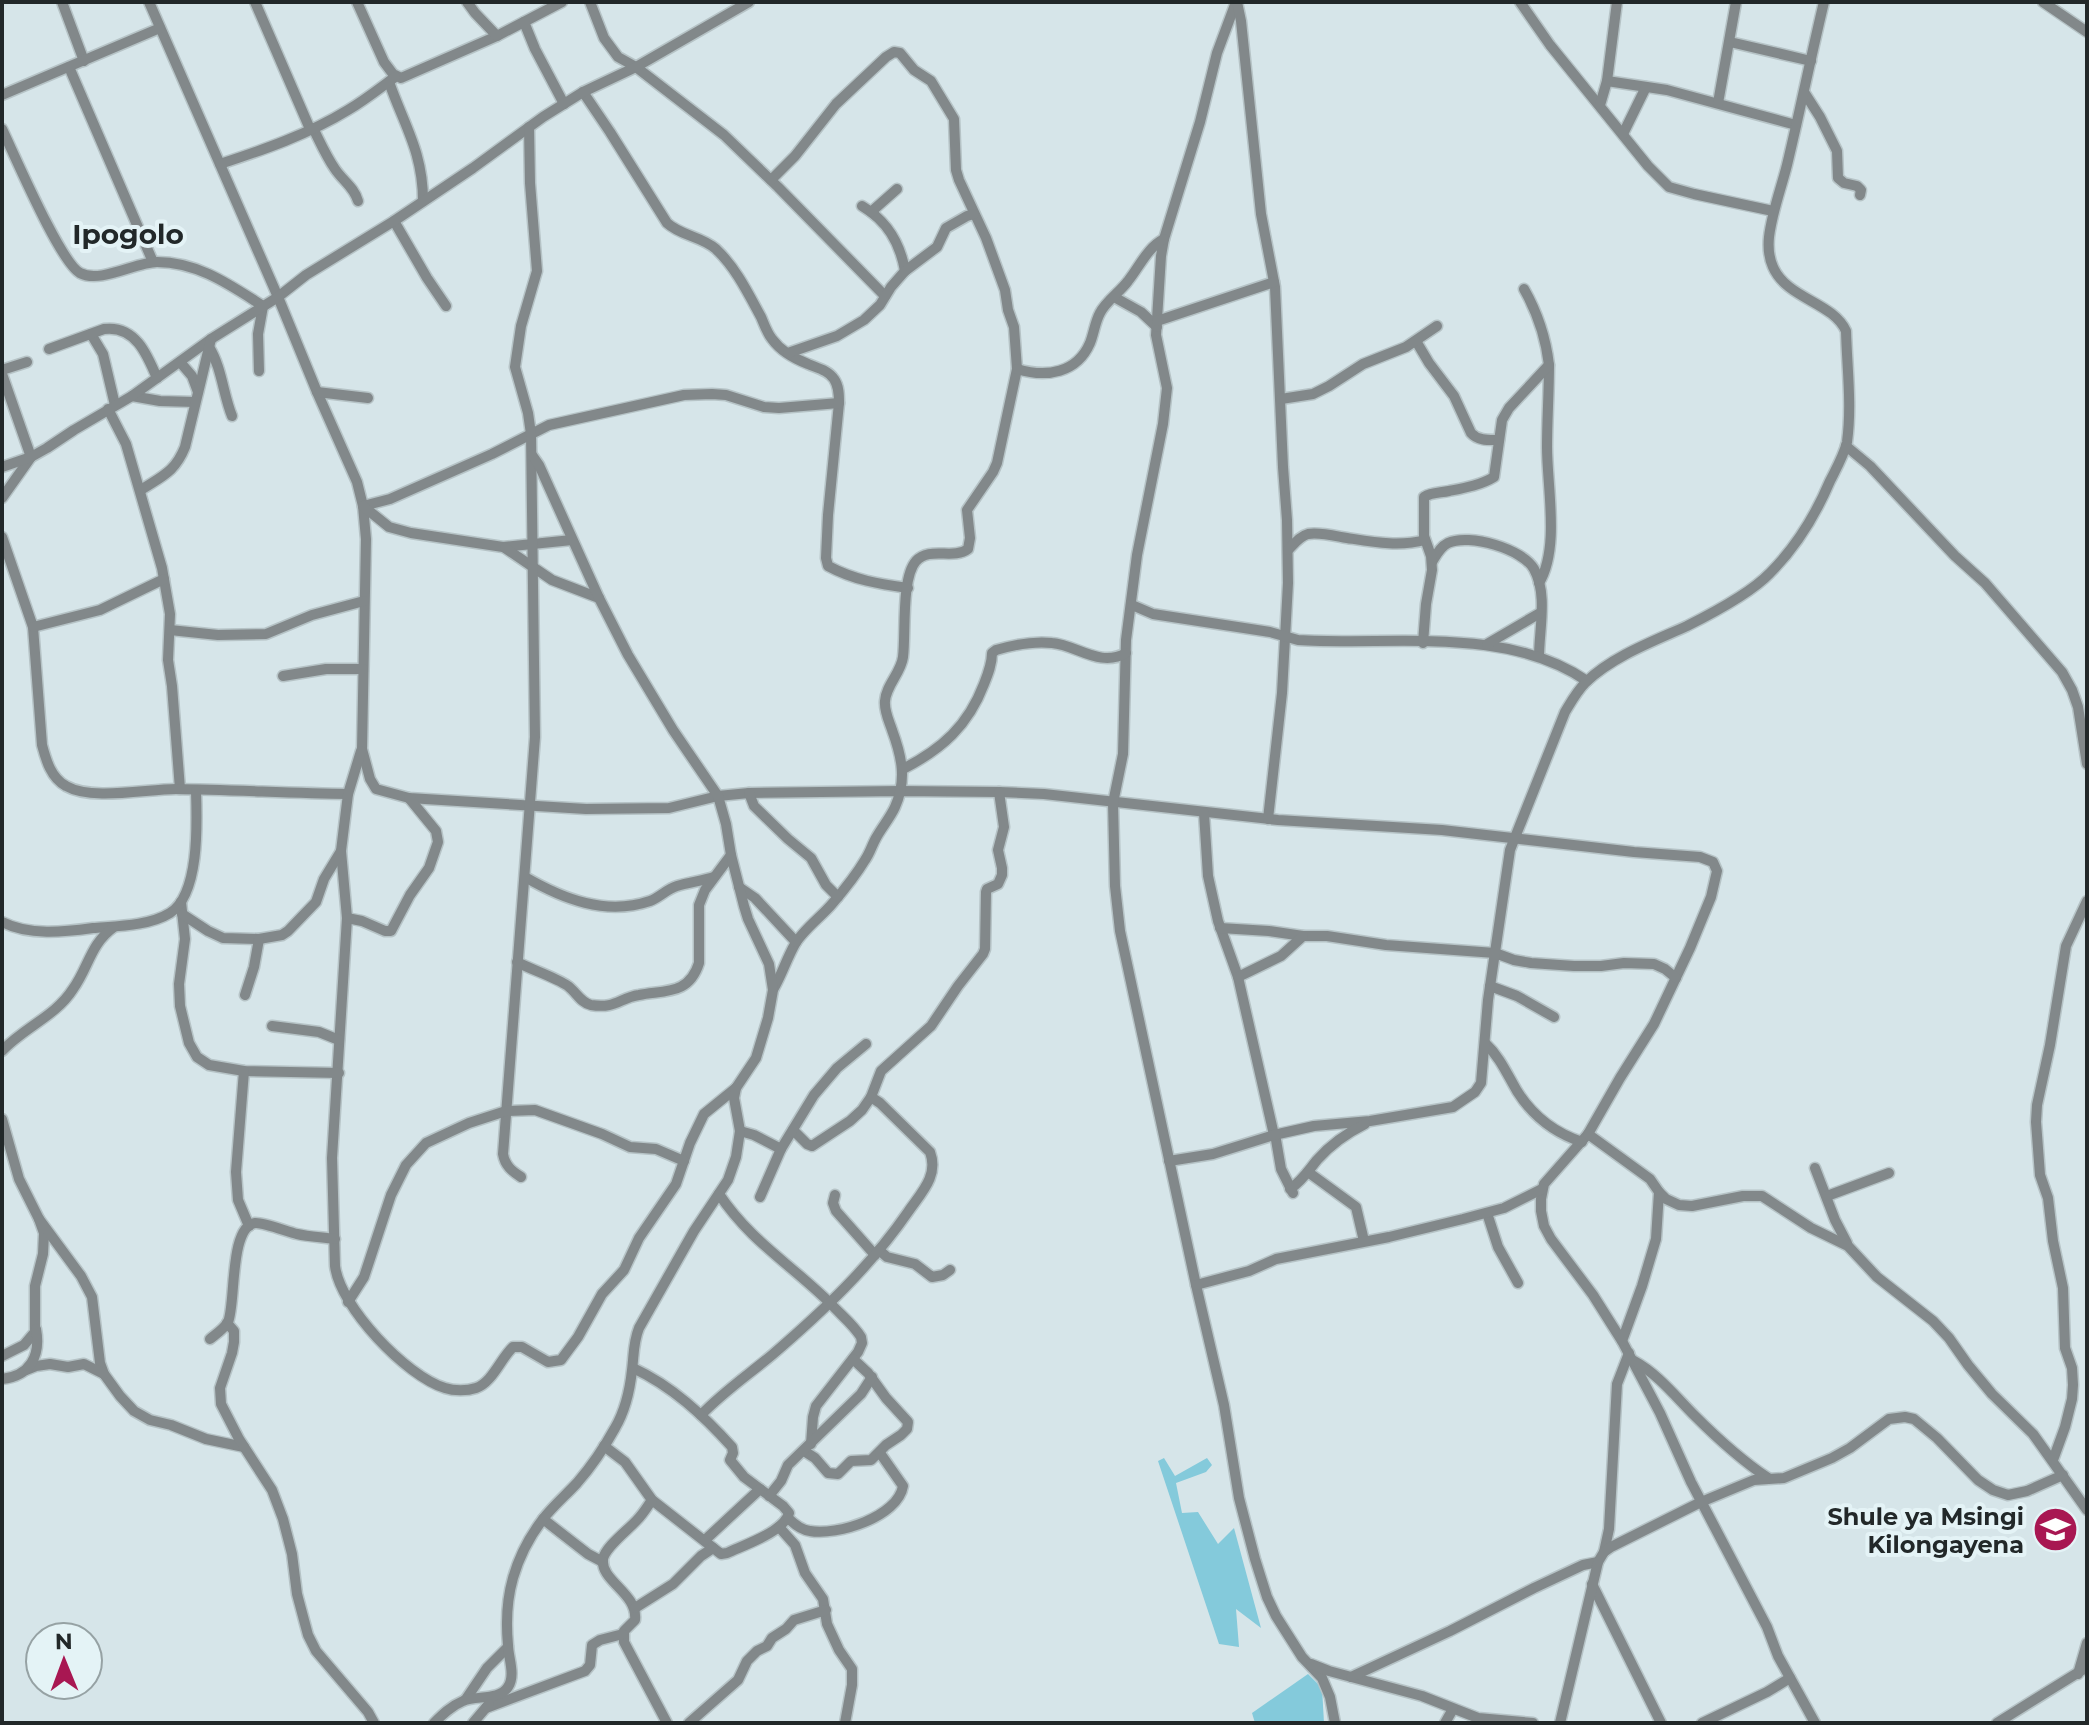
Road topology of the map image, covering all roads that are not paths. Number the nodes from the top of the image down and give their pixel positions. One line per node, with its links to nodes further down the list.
1 (62, 2): 20 (street)
2 (149, 2): 16 (street)
3 (255, 2): 36 (street)
4 (357, 2): 24 (street)
5 (467, 2): 18 (street)
6 (562, 2): 15 (street)
7 (590, 2): 23 (street)
8 (749, 2): 23 (street)
9 (1237, 2): 47 (street); 50 (street)
10 (1520, 2): 32 (street)
11 (1617, 2): 25 (street)
12 (1736, 2): 19 (street)
13 (1824, 2): 21 (street)
14 (2043, 2): 17 (street)
15 (524, 22): 18 (street); 31 (street)
16 (160, 28): 20 (street); 38 (street)
17 (2087, 32)
18 (497, 36): 24 (street)
19 (1730, 42): 21 (street); 30 (street)
20 (84, 61): 22 (street)
21 (1811, 61): 28 (street)
22 (69, 67): 29 (street); 48 (street)
23 (636, 67): 27 (street); 39 (street)
24 (392, 79): 36 (street); 43 (street)
25 (1607, 81): 26 (street); 32 (street)
26 (1646, 87): 30 (street); 37 (street)
27 (583, 92): 31 (street); 63 (street)
28 (1804, 92): 33 (street); 41 (street)
29 (2, 95)
30 (1718, 103): 33 (street)
31 (564, 104): 34 (street)
32 (1600, 105): 37 (street)
33 (1796, 125): 44 (street)
34 (529, 127): 43 (street); 79 (street)
35 (2, 129): 48 (street)
36 (311, 129): 38 (street); 42 (street)
37 (1623, 134): 44 (street)
38 (220, 164): 53 (street)
39 (771, 180): 45 (street); 52 (street)
40 (897, 189): 49 (street)
41 (1860, 195)
42 (358, 201)
43 (423, 201): 46 (street)
44 (1773, 211): 81 (street)
45 (974, 214): 49 (street); 67 (street)
46 (394, 221): 53 (street); 56 (street)
47 (1164, 239): 54 (street); 57 (street)
48 (153, 262): 55 (street)
49 (905, 271): 52 (street)
50 (1274, 282): 57 (street); 75 (street)
51 (1524, 289): 66 (street)
52 (885, 296): 63 (street)
53 (278, 297): 55 (street); 71 (street)
54 (1114, 297): 57 (street); 67 (street)
55 (263, 306): 61 (street); 68 (street)
56 (446, 306)
57 (1157, 324): 103 (street)
58 (1437, 326): 60 (street)
59 (91, 334): 62 (street); 70 (street); 77 (street)
60 (1416, 341): 75 (street); 80 (street)
61 (210, 343): 65 (street); 73 (street); 78 (street)
62 (49, 349)
63 (788, 353): 76 (street)
64 (27, 362): 69 (street)
65 (180, 362): 70 (street); 73 (street)
66 (1549, 365): 80 (street); 99 (street)
67 (1017, 369): 100 (street)
68 (259, 371)
69 (2, 372): 83 (street)
70 (157, 378): 72 (street)
71 (317, 392): 74 (street); 89 (street)
72 (132, 396): 73 (street); 77 (street)
73 (197, 397): 87 (street)
74 (368, 398)
75 (1281, 399): 95 (street)
76 (839, 403): 79 (street); 100 (street)
77 (112, 407): 83 (street); 87 (street)
78 (232, 416)
79 (531, 434): 82 (street); 89 (street)
80 (1499, 440): 92 (street)
81 (1846, 446): 114 (street); 116 (street)
82 (532, 455): 91 (street); 93 (street)
83 (31, 457): 84 (street); 85 (street)
84 (2, 467)
85 (15, 478): 86 (street); 88 (street)
86 (2, 482)
87 (141, 490): 98 (street)
88 (2, 498)
89 (363, 506): 94 (street); 102 (street)
90 (2, 537): 105 (street)
91 (572, 540): 93 (street); 101 (street)
92 (1425, 540): 95 (street); 96 (street)
93 (533, 545): 94 (street); 97 (street)
94 (503, 547): 97 (street)
95 (1288, 550): 107 (street)
96 (1432, 562): 99 (street); 108 (street)
97 (534, 568): 101 (street); 127 (street)
98 (164, 579): 105 (street); 106 (street)
99 (1539, 583): 104 (street)
100 (908, 588): 117 (street)
101 (599, 598): 124 (street)
102 (364, 601): 106 (street); 112 (street)
103 (1132, 605): 107 (street); 110 (street)
104 (1540, 613): 109 (street); 111 (street)
105 (33, 627): 118 (street)
106 (170, 630): 118 (street)
107 (1284, 636): 108 (street); 129 (street)
108 (1423, 643): 109 (street)
109 (1486, 645): 111 (street)
110 (1126, 653): 117 (street); 126 (street)
111 (1539, 657): 114 (street)
112 (363, 669): 113 (street); 115 (street)
113 (283, 676)
114 (1587, 681): 130 (street)
115 (362, 749): 123 (street); 125 (street)
116 (2087, 764)
117 (903, 769): 120 (street)
118 (180, 789): 119 (street)
119 (196, 791): 123 (street); 138 (street)
120 (900, 791): 121 (street); 122 (street); 136 (street)
121 (999, 792): 126 (street); 163 (street)
122 (749, 793): 124 (street); 136 (street)
123 (348, 794): 131 (street)
124 (718, 796): 127 (street); 132 (street)
125 (409, 798): 127 (street); 140 (street)
126 (1113, 803): 128 (street); 173 (street)
127 (529, 806): 134 (street)
128 (1204, 813): 129 (street); 143 (street)
129 (1268, 819): 130 (street)
130 (1514, 838): 147 (street); 150 (street)
131 (341, 851): 140 (street); 145 (street)
132 (731, 855): 133 (street); 135 (street)
133 (716, 876): 134 (street); 148 (street)
134 (525, 877): 148 (street)
135 (739, 887): 146 (street); 152 (street)
136 (838, 897): 146 (street)
137 (2087, 901): 213 (street)
138 (181, 902): 139 (street); 142 (street)
139 (182, 914): 145 (street); 160 (street)
140 (347, 918): 156 (street)
141 (2, 922): 142 (street)
142 (115, 926): 159 (street)
143 (1220, 928): 144 (street); 149 (street)
144 (1303, 936): 147 (street); 149 (street)
145 (259, 939): 153 (street)
146 (796, 942): 152 (street)
147 (1495, 953): 150 (street); 151 (street)
148 (517, 962): 164 (street)
149 (1238, 977): 169 (street)
150 (1676, 978): 170 (street)
151 (1490, 986): 154 (street); 157 (street)
152 (773, 990): 162 (street)
153 (245, 995)
154 (1554, 1017)
155 (272, 1026): 156 (street)
156 (339, 1040): 161 (street)
157 (1485, 1043): 166 (street); 170 (street)
158 (866, 1044): 167 (street)
159 (2, 1051)
160 (244, 1071): 161 (street); 186 (street)
161 (339, 1073): 187 (street)
162 (736, 1088): 168 (street); 172 (street)
163 (871, 1097): 167 (street); 190 (street)
164 (506, 1111): 172 (street); 177 (street); 194 (street)
165 (2, 1119): 185 (street)
166 (1370, 1121): 169 (street); 175 (street)
167 (793, 1130): 171 (street)
168 (740, 1131): 171 (street); 180 (street)
169 (1275, 1134): 173 (street); 175 (street)
170 (1585, 1138): 178 (street); 179 (street)
171 (781, 1149): 183 (street)
172 (684, 1161): 194 (street)
173 (1169, 1161): 193 (street)
174 (1815, 1168): 182 (street)
175 (1308, 1172): 188 (street)
176 (1889, 1173): 182 (street)
177 (521, 1177)
178 (1542, 1189): 184 (street); 199 (street)
179 (1659, 1192): 189 (street); 199 (street)
180 (719, 1194): 195 (street); 203 (street)
181 (835, 1195): 190 (street)
182 (1827, 1196): 189 (street)
183 (760, 1197)
184 (1487, 1213): 188 (street); 192 (street)
185 (39, 1219): 197 (street); 205 (street)
186 (249, 1226): 187 (street); 196 (street)
187 (335, 1239): 194 (street)
188 (1364, 1241): 193 (street)
189 (1848, 1246): 213 (street)
190 (877, 1252): 191 (street); 195 (street)
191 (950, 1270)
192 (1518, 1283)
193 (1196, 1285): 232 (street)
194 (348, 1302)
195 (829, 1302): 202 (street); 208 (street)
196 (227, 1323): 198 (street); 210 (street)
197 (36, 1328): 200 (street); 204 (street)
198 (210, 1339)
199 (1622, 1341): 201 (street)
200 (2, 1356)
201 (1631, 1357): 215 (street); 218 (street); 224 (street)
202 (853, 1359): 206 (street); 211 (street)
203 (633, 1368): 208 (street); 209 (street)
204 (26, 1370): 205 (street); 207 (street)
205 (104, 1374): 210 (street)
206 (872, 1377): 211 (street); 212 (street)
207 (2, 1379)
208 (701, 1415): 216 (street)
209 (604, 1446): 217 (street); 221 (street)
210 (244, 1447): 240 (street)
211 (807, 1448): 212 (street); 216 (street)
212 (880, 1453): 220 (street)
213 (2053, 1460): 214 (street)
214 (2063, 1475): 215 (street); 219 (street)
215 (1768, 1478): 218 (street)
216 (765, 1492): 220 (street); 223 (street)
217 (652, 1500): 223 (street); 225 (street)
218 (1701, 1502): 224 (street); 235 (street)
219 (2087, 1510)
220 (788, 1518): 222 (street)
221 (543, 1519): 225 (street); 231 (street)
222 (779, 1527): 223 (street); 228 (street)
223 (709, 1544): 227 (street)
224 (1601, 1557): 226 (street); 234 (street)
225 (603, 1562): 227 (street)
226 (1592, 1584): 249 (street); 250 (street)
227 (635, 1608): 229 (street)
228 (826, 1610): 244 (street); 245 (street)
229 (623, 1634): 238 (street); 243 (street)
230 (2087, 1643): 233 (street)
231 (508, 1647): 236 (street); 237 (street)
232 (1309, 1663): 234 (street); 246 (street)
233 (2082, 1670): 253 (street)
234 (1351, 1677): 239 (street)
235 (1790, 1678): 251 (street); 252 (street)
236 (494, 1695): 237 (street); 238 (street)
237 (466, 1699): 241 (street)
238 (486, 1708): 242 (street)
239 (1453, 1709): 247 (street); 248 (street)
240 (374, 1723)
241 (434, 1723)
242 (473, 1723)
243 (667, 1723)
244 (689, 1723)
245 (845, 1723)
246 (1335, 1723)
247 (1445, 1723)
248 (1533, 1723)
249 (1560, 1723)
250 (1661, 1723)
251 (1702, 1723)
252 (1815, 1723)
253 (1997, 1723)

